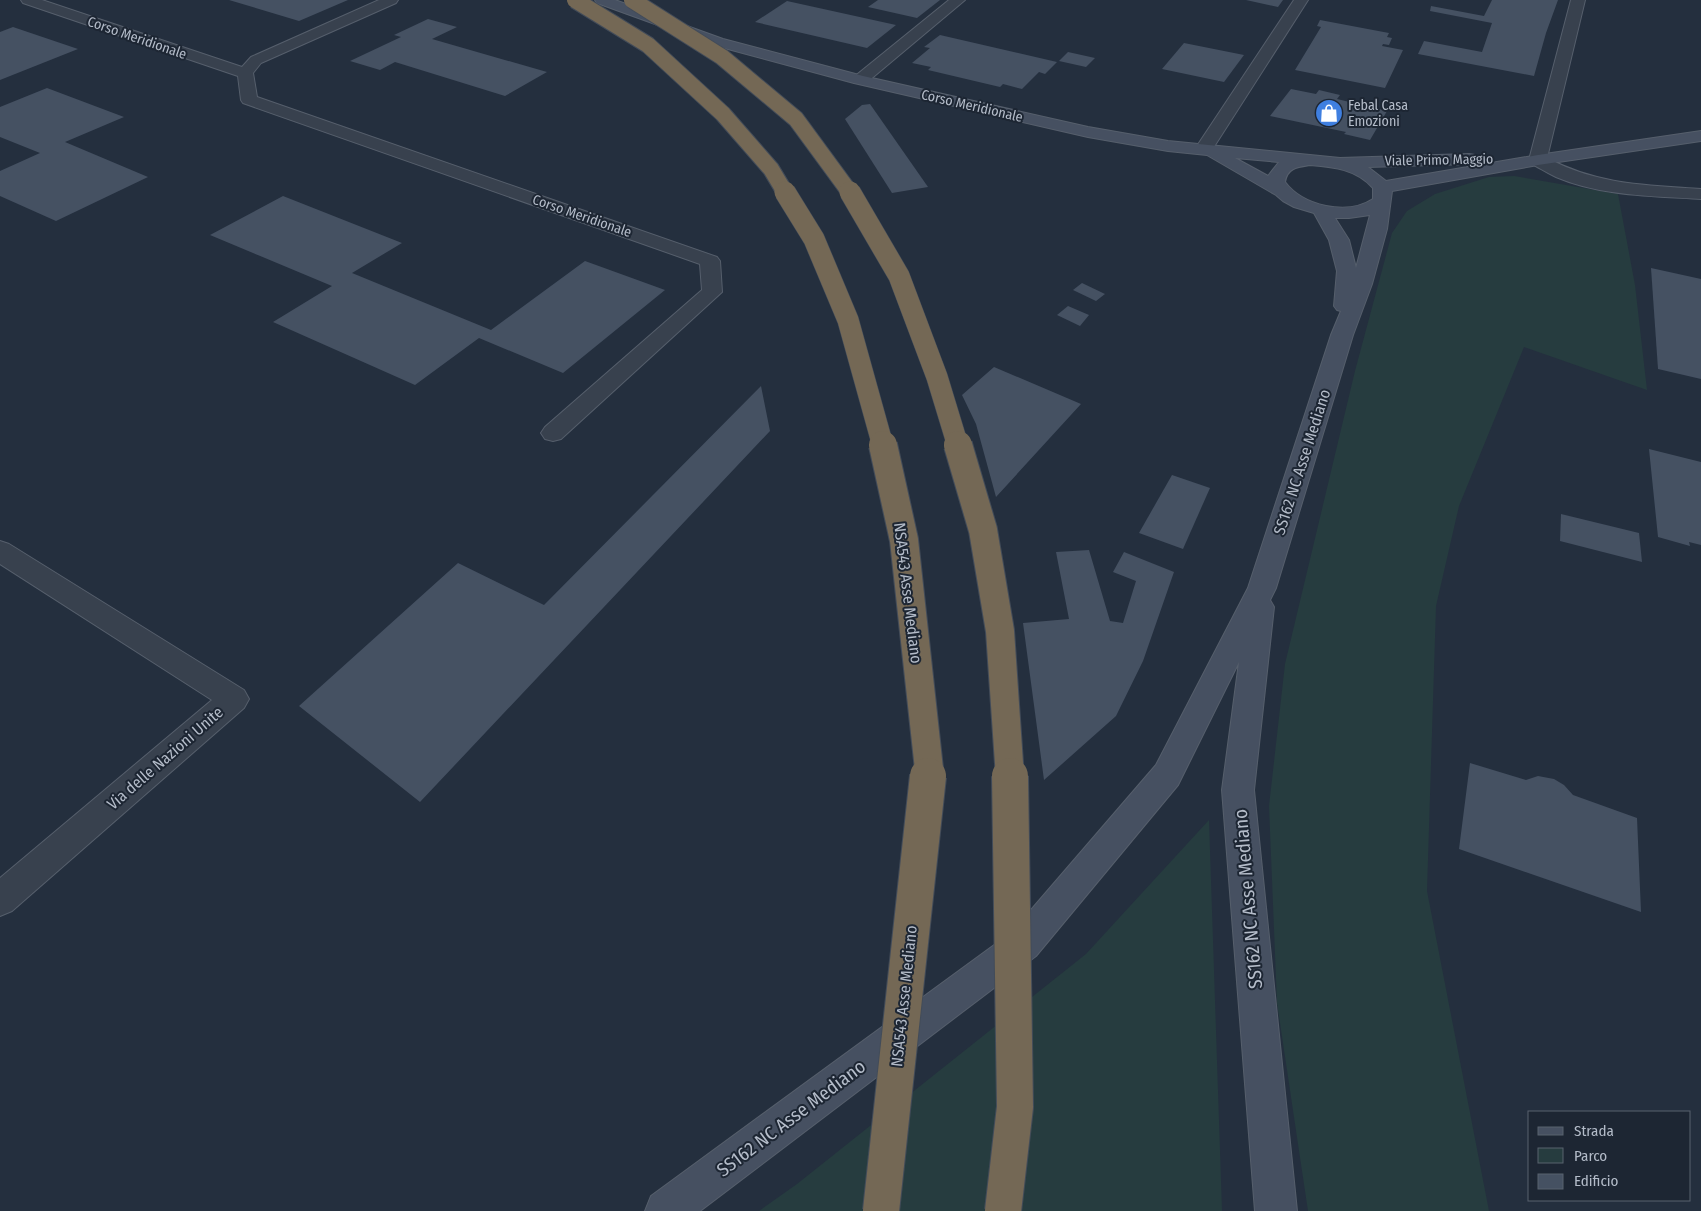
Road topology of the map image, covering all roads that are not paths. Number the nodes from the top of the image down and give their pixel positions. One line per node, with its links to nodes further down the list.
1 (28, 0): 9 (street, Corso Meridionale)
2 (391, 0): 9 (street)
3 (574, 0): 26 (highway, NSA543 Asse Mediano, bridge)
4 (602, 0): 10 (street, Corso Meridionale)
5 (632, 0): 27 (highway, bridge)
6 (958, 0): 10 (street)
7 (1301, 0): 12 (street)
8 (1578, 0): 14 (street)
9 (245, 73): 21 (street, Corso Meridionale)
10 (860, 80): 12 (street, Corso Meridionale)
11 (1701, 136): 14 (street, Viale Primo Maggio)
12 (1204, 149): 13 (street, Corso Meridionale); 16 (street, Corso Meridionale)
13 (1310, 160): 15 (street, Corso Meridionale); 16 (street)
14 (1538, 160): 15 (street, Viale Primo Maggio); 17 (street, Viale Primo Maggio); 18 (street)
15 (1339, 163): 17 (street)
16 (1283, 191): 19 (street, Corso Meridionale)
17 (1382, 194): 19 (street, Viale Primo Maggio); 20 (street, SS162 NC Asse Mediano)
18 (1701, 194)
19 (1321, 210): 20 (street, SS162 NC Asse Mediano)
20 (1342, 335): 23 (street, SS162 NC Asse Mediano)
21 (553, 433)
22 (0, 551): 24 (street, Via delle Nazioni Unite)
23 (1262, 588): 25 (street, SS162 NC Asse Mediano); 28 (street, SS162 NC Asse Mediano)
24 (0, 900)
25 (666, 1211)
26 (881, 1211)
27 (1003, 1211)
28 (1276, 1211)

